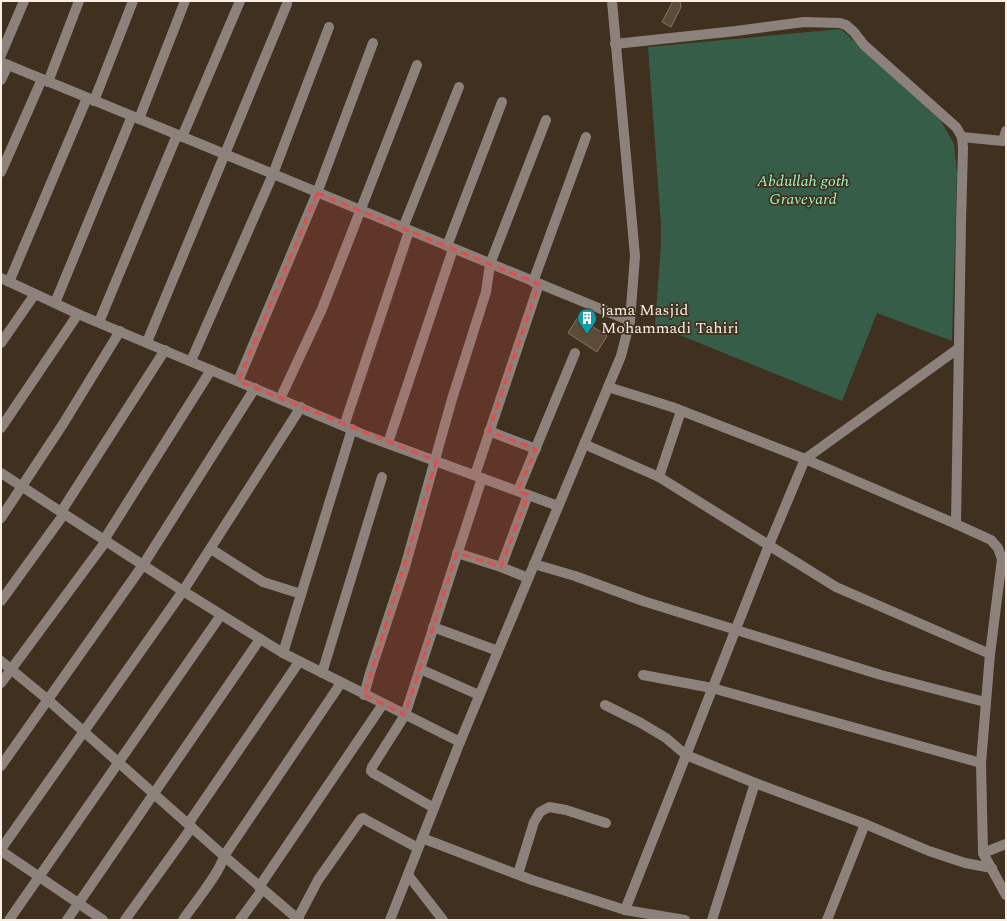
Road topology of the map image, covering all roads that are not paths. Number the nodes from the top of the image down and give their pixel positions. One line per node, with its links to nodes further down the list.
1 (24, 1): 11 (street)
2 (79, 1): 15 (street)
3 (133, 1): 17 (street)
4 (185, 1): 19 (street)
5 (240, 1): 22 (street)
6 (612, 1): 10 (street)
7 (287, 4): 25 (street)
8 (329, 27): 27 (street)
9 (373, 43): 28 (street)
10 (615, 44): 24 (street); 38 (street)
11 (1, 55)
12 (5, 64): 14 (street); 15 (street)
13 (417, 65): 29 (street)
14 (1, 80)
15 (45, 80): 17 (street); 26 (street)
16 (459, 87): 30 (street)
17 (90, 99): 19 (street); 33 (street)
18 (502, 102): 31 (street)
19 (135, 118): 22 (street); 36 (street)
20 (546, 120): 32 (street)
21 (1006, 131): 24 (street)
22 (180, 136): 25 (street); 39 (street)
23 (586, 137): 34 (street)
24 (962, 137): 43 (street)
25 (225, 155): 27 (street); 41 (street)
26 (1, 172)
27 (273, 174): 28 (street); 46 (street)
28 (317, 193): 29 (street); 48 (street)
29 (360, 210): 30 (street); 51 (street)
30 (406, 229): 31 (street); 55 (street)
31 (450, 247): 32 (street); 57 (street)
32 (490, 264): 34 (street); 61 (street)
33 (5, 280): 35 (street)
34 (536, 283): 38 (street); 56 (street)
35 (35, 294): 36 (street); 42 (street)
36 (55, 303): 37 (street)
37 (78, 314): 39 (street); 54 (street)
38 (630, 321): 49 (street)
39 (99, 322): 40 (street)
40 (120, 331): 41 (street); 66 (street)
41 (147, 342): 44 (street)
42 (1, 343)
43 (959, 348): 60 (street); 71 (street)
44 (165, 350): 46 (street); 69 (street)
45 (575, 353): 59 (street)
46 (191, 361): 47 (street)
47 (211, 370): 48 (street); 72 (street)
48 (238, 381): 50 (street)
49 (608, 387): 53 (street); 58 (street)
50 (255, 388): 51 (street); 77 (street)
51 (280, 399): 52 (street)
52 (301, 408): 55 (street); 74 (street)
53 (681, 411): 60 (street); 65 (street)
54 (1, 428)
55 (348, 428): 57 (street); 81 (street)
56 (489, 432): 59 (street); 64 (street)
57 (388, 443): 61 (street)
58 (584, 444): 65 (street); 68 (street)
59 (536, 449): 67 (street)
60 (805, 460): 71 (street); 73 (street)
61 (436, 461): 64 (street); 99 (street)
62 (1, 473): 66 (street)
63 (382, 477): 94 (street)
64 (478, 477): 67 (street); 75 (street)
65 (659, 477): 73 (street)
66 (22, 487): 69 (street); 70 (street)
67 (523, 493): 68 (street); 78 (street)
68 (558, 506): 76 (street)
69 (63, 513): 72 (street); 82 (street)
70 (1, 518)
71 (956, 524): 89 (street)
72 (105, 540): 77 (street); 93 (street)
73 (769, 545): 85 (street); 89 (street)
74 (211, 549): 80 (street); 81 (street)
75 (457, 553): 78 (street); 84 (street)
76 (534, 564): 79 (street); 85 (street)
77 (143, 565): 80 (street); 101 (street)
78 (501, 567): 79 (street)
79 (528, 578): 87 (street)
80 (183, 591): 83 (street); 106 (street)
81 (301, 594): 88 (street)
82 (1, 601)
83 (221, 615): 86 (street); 109 (street)
84 (433, 627): 87 (street); 92 (street)
85 (736, 629): 98 (street); 102 (street)
86 (260, 639): 88 (street); 113 (street)
87 (498, 651): 100 (street)
88 (283, 653): 91 (street)
89 (990, 654): 102 (street)
90 (1, 661): 93 (street)
91 (299, 662): 94 (street); 117 (street)
92 (420, 669): 100 (street); 105 (street)
93 (10, 670): 96 (street); 101 (street)
94 (322, 673): 97 (street)
95 (643, 675): 98 (street)
96 (1, 683)
97 (341, 683): 99 (street); 123 (street)
98 (712, 688): 108 (street); 110 (street)
99 (364, 695): 103 (street)
100 (479, 695): 107 (street)
101 (47, 699): 106 (street); 111 (street)
102 (985, 702): 110 (street)
103 (383, 704): 105 (street); 128 (street)
104 (605, 705): 108 (street)
105 (405, 715): 107 (street); 114 (street)
106 (83, 732): 109 (street); 121 (street)
107 (460, 742): 114 (street)
108 (686, 755): 112 (street); 131 (street)
109 (118, 762): 113 (street); 127 (street)
110 (981, 763): 122 (street)
111 (1, 766)
112 (754, 783): 116 (street); 142 (street)
113 (154, 794): 117 (street); 130 (street)
114 (434, 808): 118 (street)
115 (606, 823): 126 (street)
116 (865, 824): 124 (street); 143 (street)
117 (190, 826): 123 (street); 135 (street)
118 (422, 838): 120 (street); 126 (street)
119 (1006, 844): 122 (street)
120 (418, 848): 125 (street); 138 (street)
121 (1, 850): 127 (street)
122 (983, 853): 124 (street)
123 (224, 856): 128 (street); 136 (street)
124 (992, 868): 129 (street)
125 (408, 874): 139 (street); 140 (street)
126 (518, 874): 131 (street)
127 (39, 878): 130 (street); 132 (street)
128 (261, 888): 137 (street); 138 (street)
129 (1006, 895)
130 (79, 904): 133 (street); 134 (street)
131 (625, 910): 141 (street)
132 (9, 920)
133 (67, 920)
134 (103, 920)
135 (125, 920)
136 (183, 920)
137 (240, 920)
138 (298, 920)
139 (390, 920)
140 (444, 920)
141 (685, 920)
142 (712, 920)
143 (827, 920)

